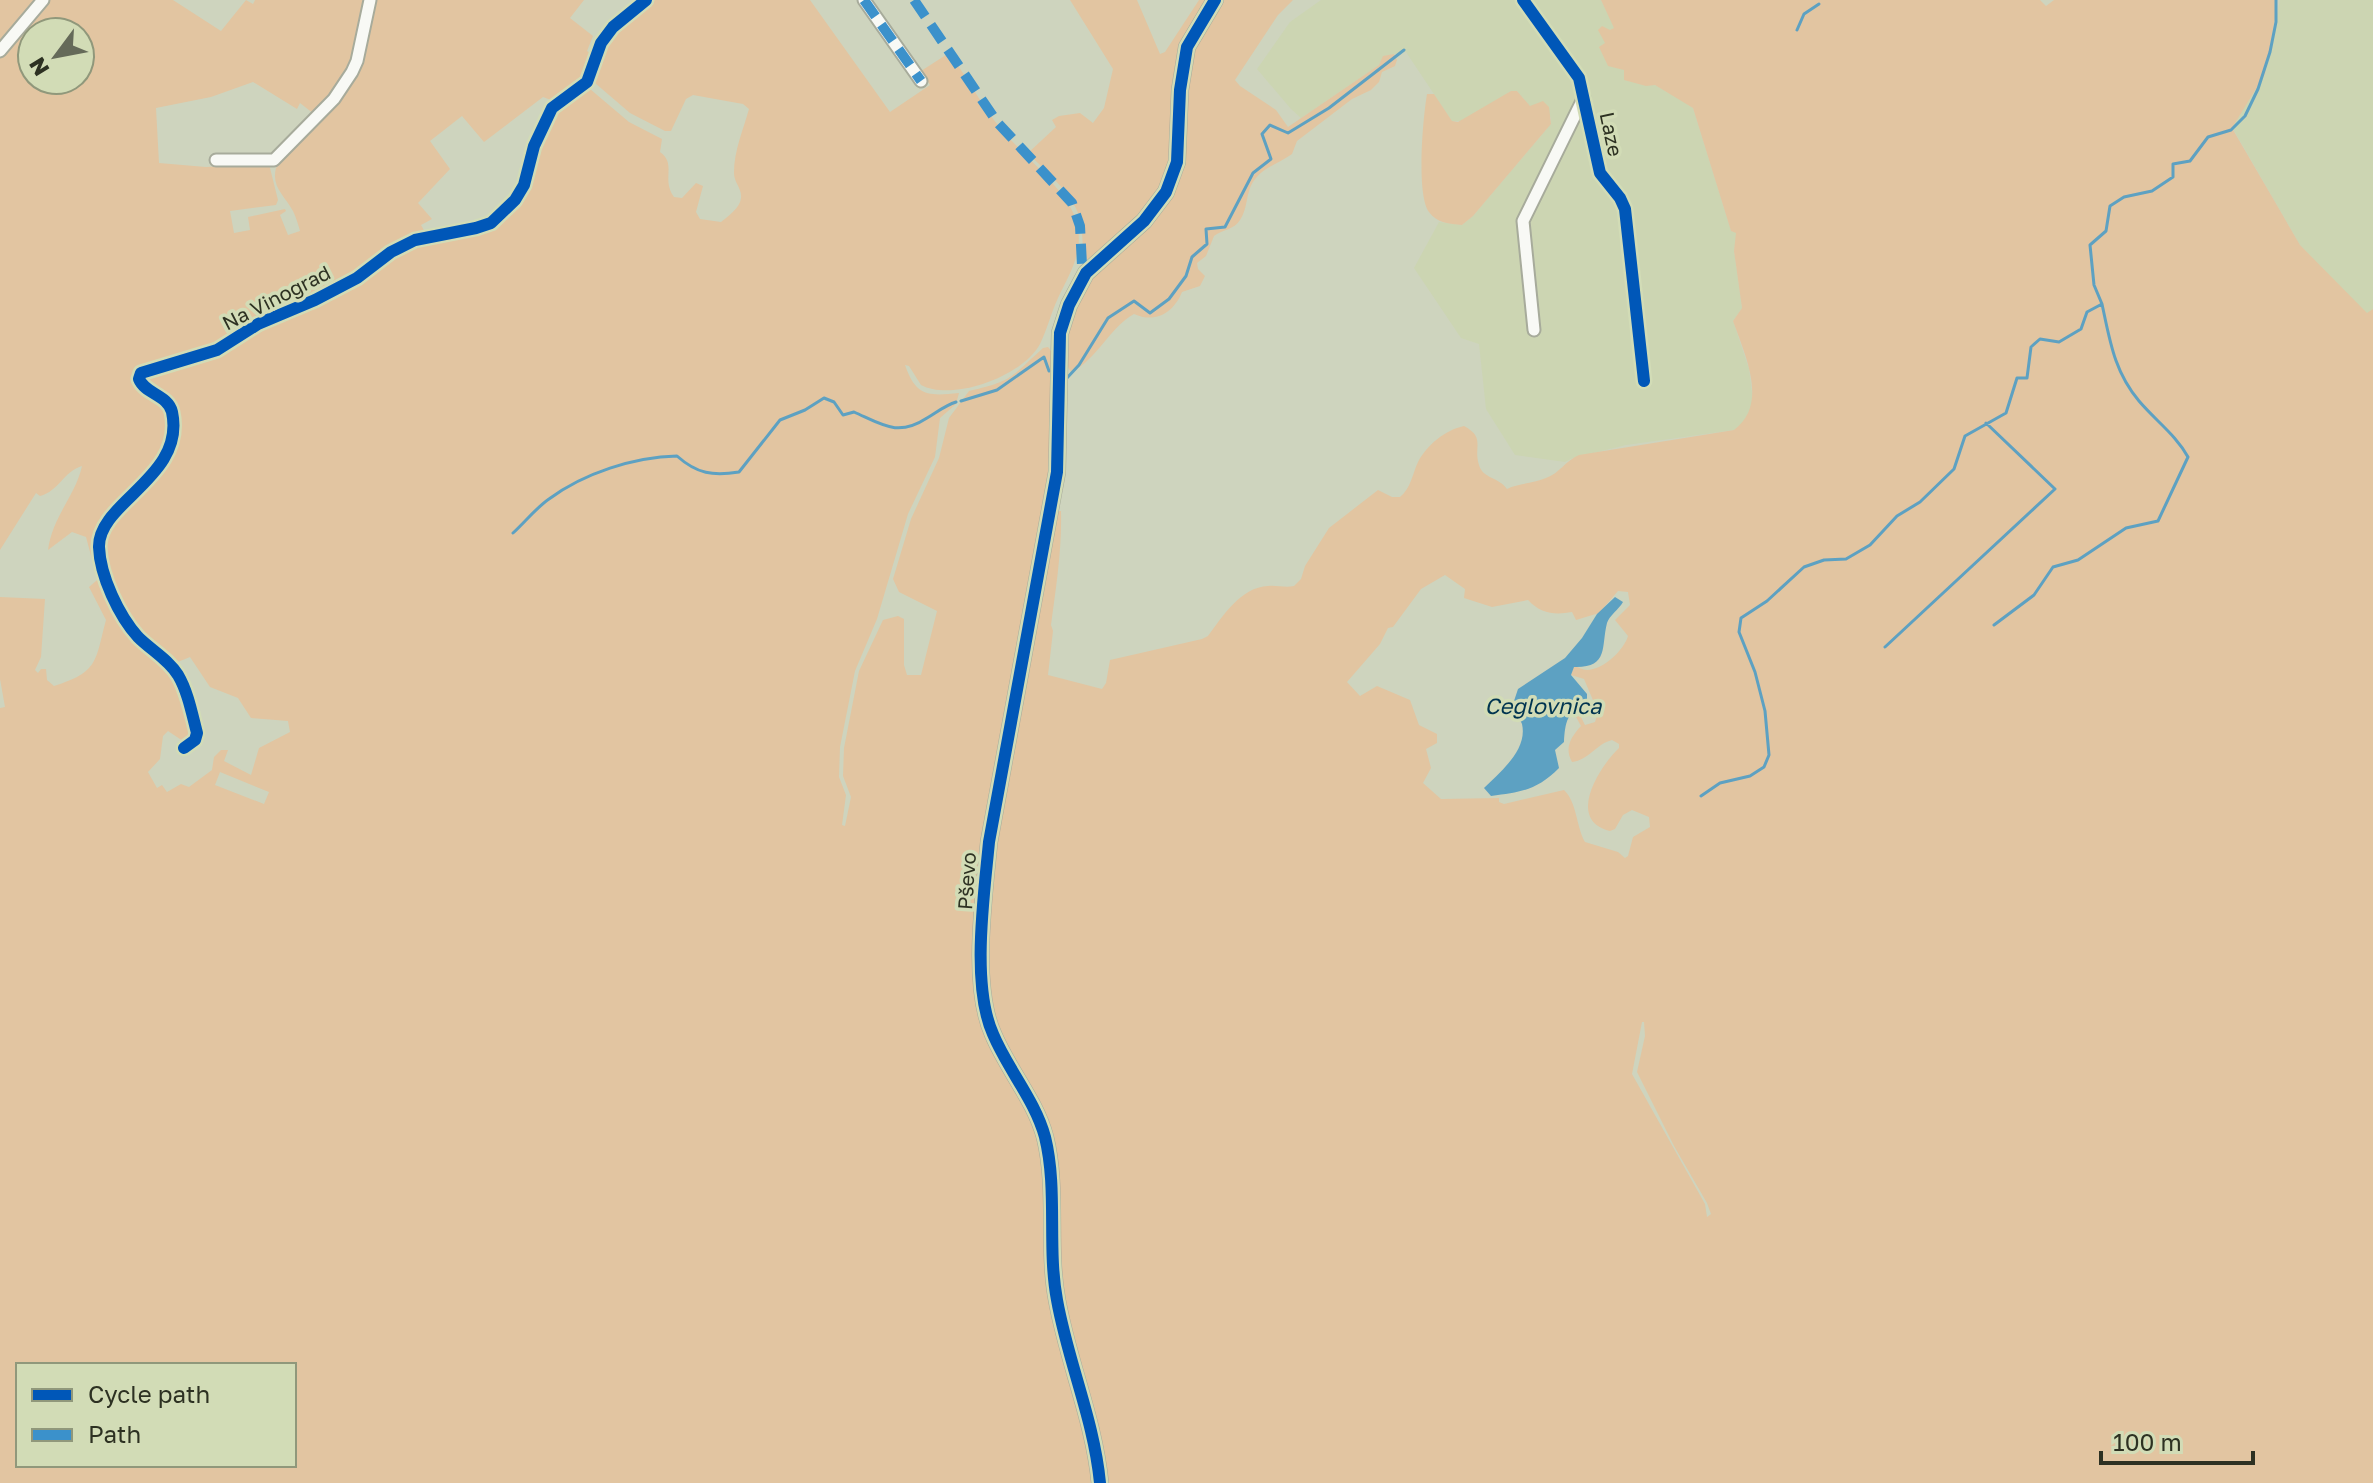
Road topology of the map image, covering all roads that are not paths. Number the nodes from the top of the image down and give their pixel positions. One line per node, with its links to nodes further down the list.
1 (43, 0): 7 (street)
2 (370, 0): 10 (street)
3 (646, 0): 13 (street, Na Vinograd)
4 (864, 0): 8 (street)
5 (1215, 0): 14 (street, Pševo)
6 (1523, 0): 9 (street, Laze)
7 (0, 51)
8 (921, 81)
9 (1584, 97): 11 (street, Laze); 12 (street, Laze)
10 (216, 160)
11 (1534, 330)
12 (1644, 381)
13 (184, 748)
14 (1100, 1483)

